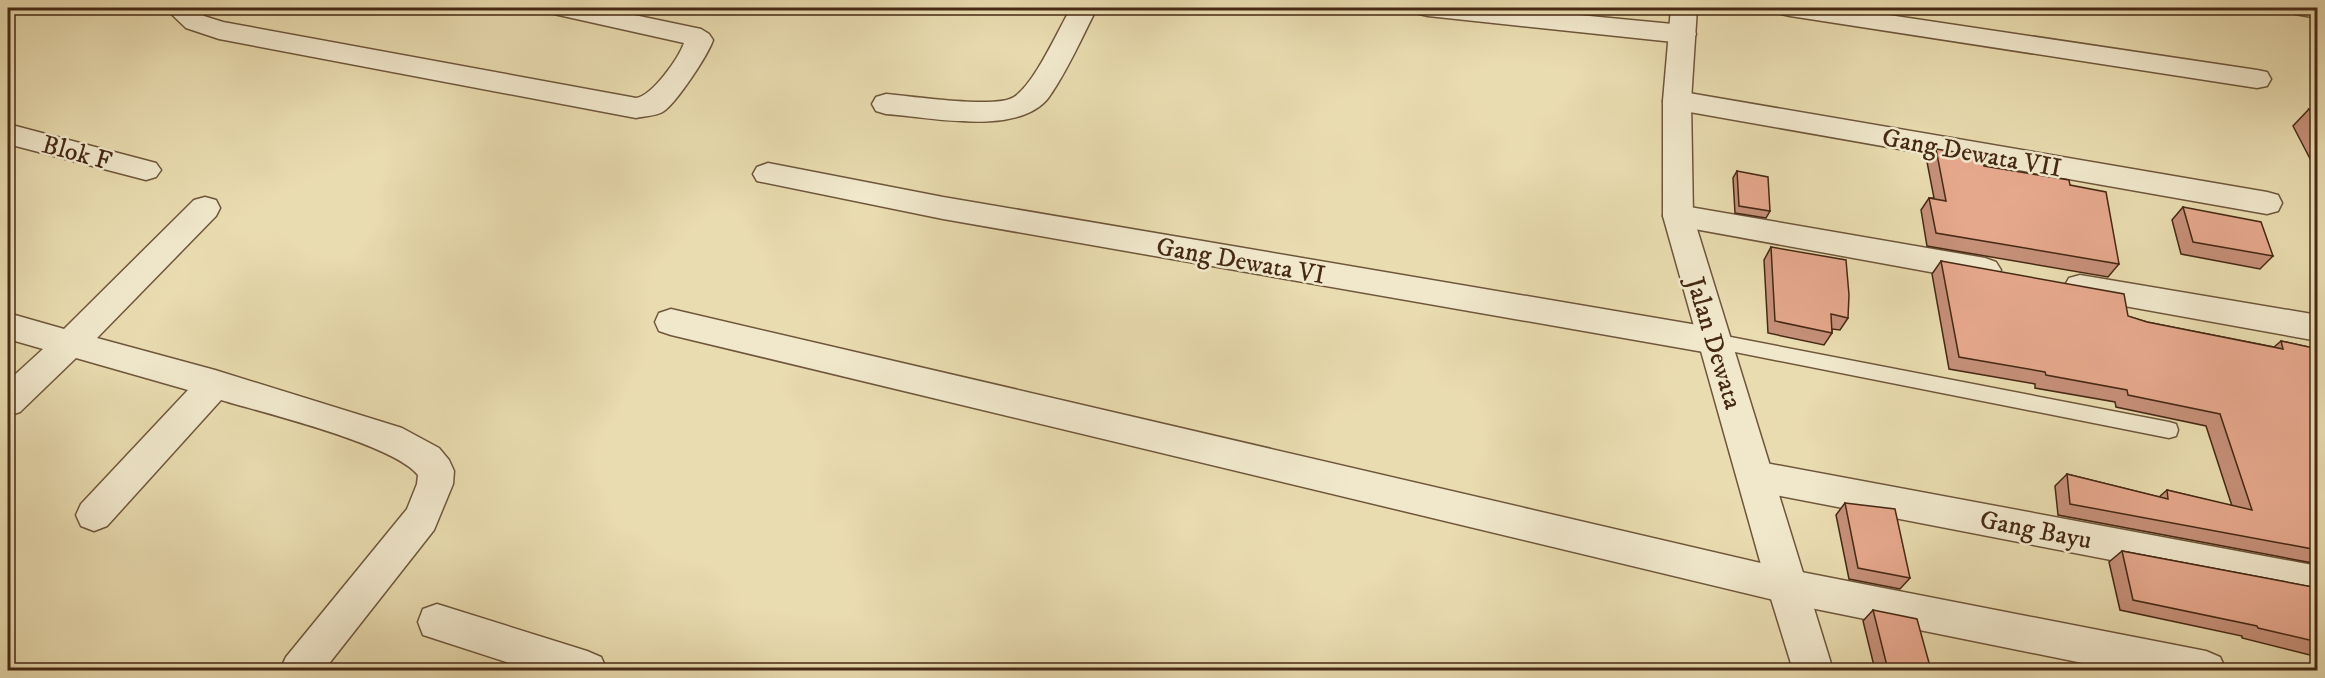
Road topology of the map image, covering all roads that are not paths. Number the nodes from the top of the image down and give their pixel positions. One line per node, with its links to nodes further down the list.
1 (178, 8): 2 (street)
2 (563, 8)
3 (1084, 8): 11 (street)
4 (1428, 8): 8 (street)
5 (1790, 8): 9 (street)
6 (2304, 8): 7 (street)
7 (2318, 10)
8 (1684, 21): 10 (street, Jalan Dewata)
9 (2257, 79)
10 (1677, 101): 15 (street, Gang Dewata VII); 17 (street, Jalan Dewata)
11 (886, 104)
12 (8, 134): 13 (street, Blok F)
13 (146, 170)
14 (768, 174): 23 (street, Gang Dewata VI)
15 (2267, 203)
16 (205, 208): 24 (street)
17 (1678, 216): 18 (street); 23 (street, Jalan Dewata)
18 (2015, 275)
19 (2050, 281): 22 (street)
20 (671, 322): 31 (street)
21 (8, 326): 24 (street)
22 (2318, 328)
23 (1714, 341): 27 (lane); 28 (street, Jalan Dewata)
24 (70, 343): 25 (street); 26 (street)
25 (215, 384): 29 (street); 33 (street)
26 (8, 402)
27 (2169, 430)
28 (1755, 476): 30 (street, Gang Bayu); 31 (street, Jalan Dewata)
29 (94, 515)
30 (2318, 583)
31 (1786, 586): 35 (street, Jalan Dewata); 36 (street)
32 (437, 622): 34 (street)
33 (300, 670)
34 (587, 670)
35 (1813, 670)
36 (2205, 670)

